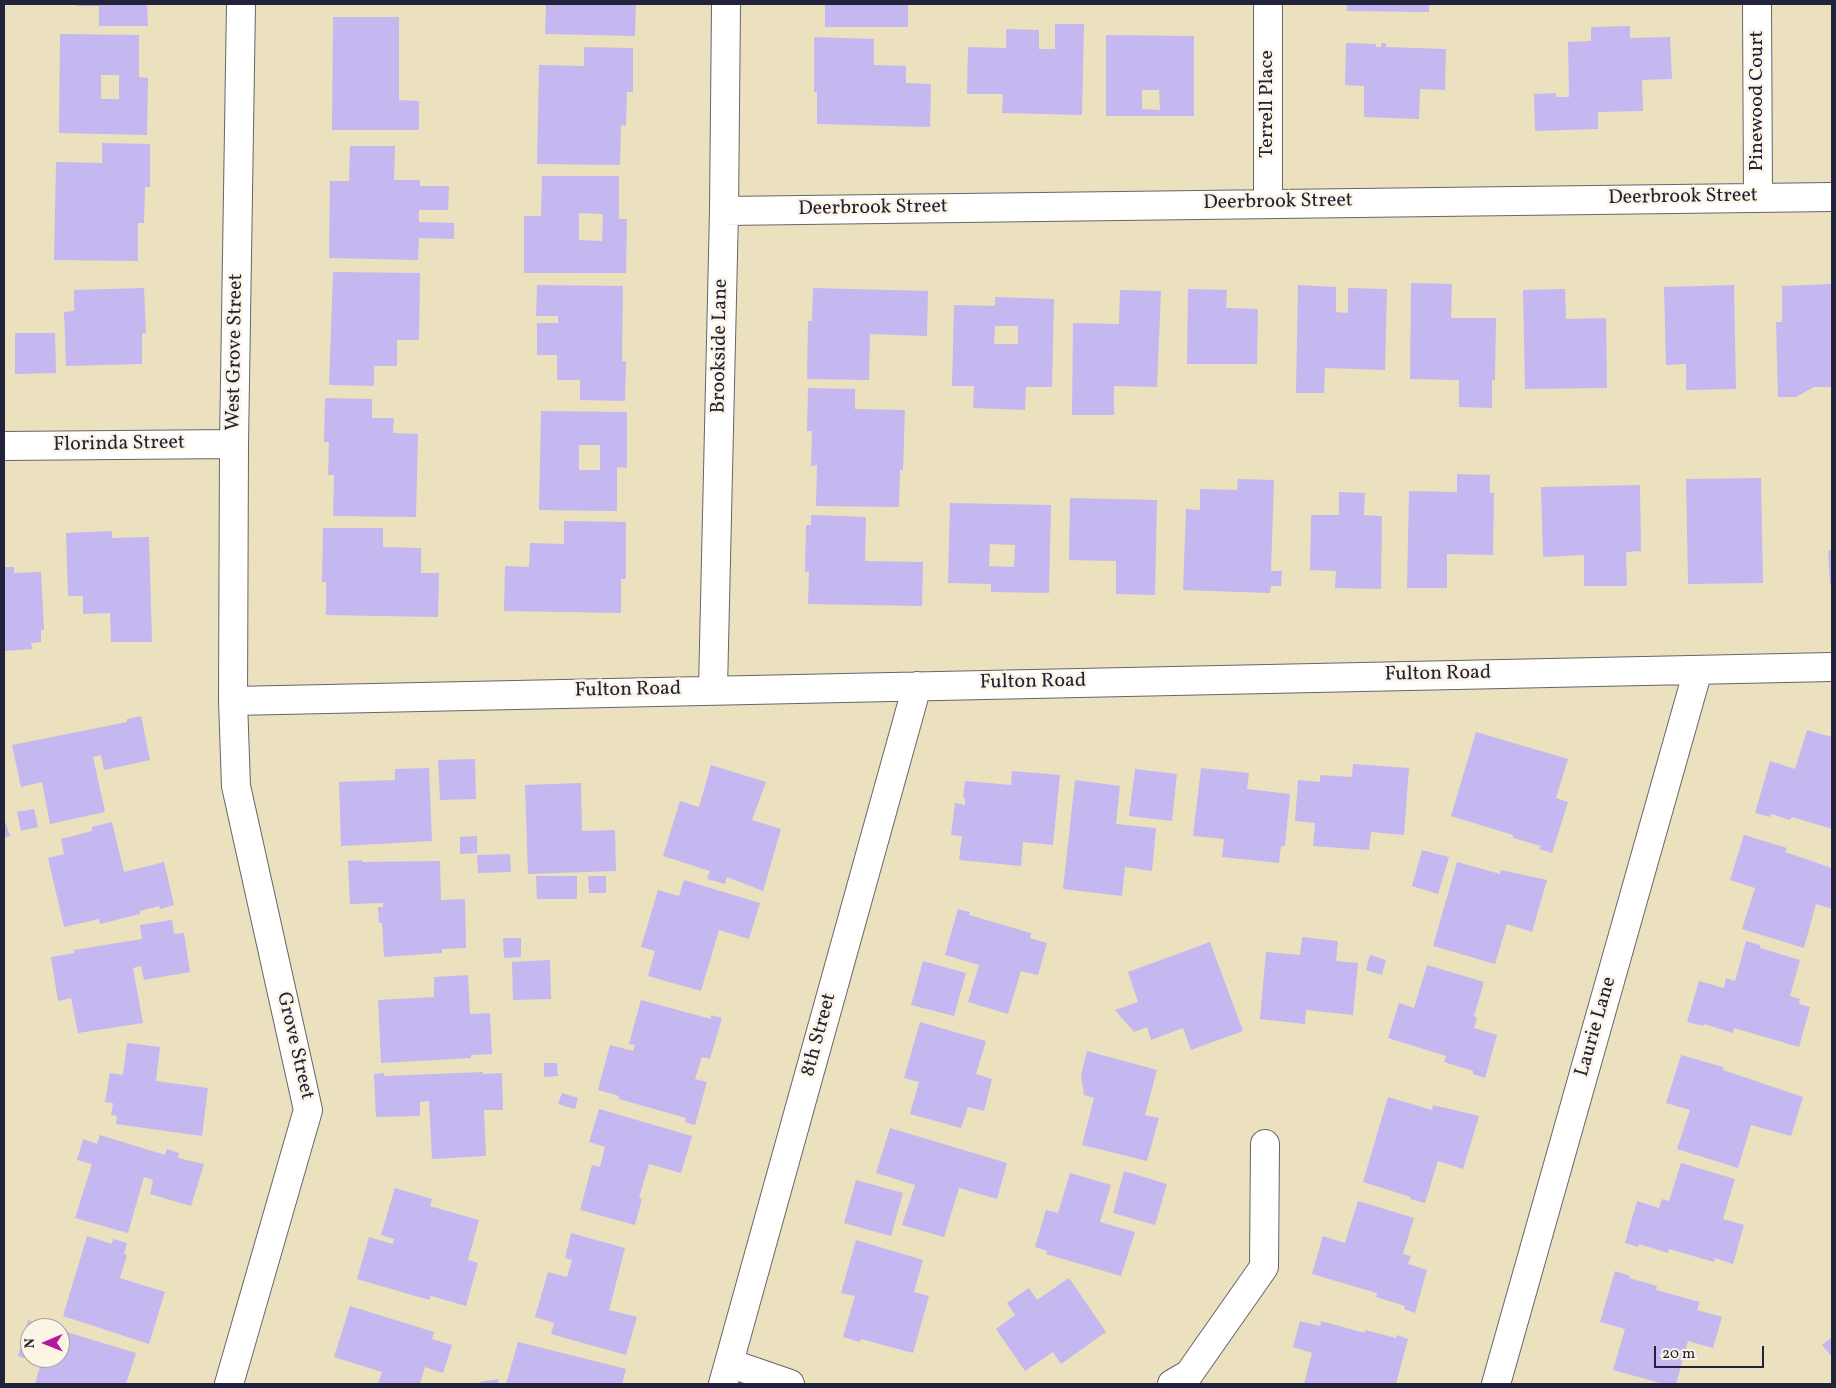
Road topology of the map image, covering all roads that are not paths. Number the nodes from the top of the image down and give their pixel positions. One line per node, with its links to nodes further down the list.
1 (242, 4): 9 (street, West Grove Street)
2 (726, 4): 8 (street, Brookside Lane)
3 (1268, 4): 7 (street, Terrell Place)
4 (1757, 4): 5 (street, Pinewood Court)
5 (1758, 197): 6 (street, Deerbrook Street); 7 (street, Deerbrook Street)
6 (1832, 197)
7 (1268, 203): 8 (street, Deerbrook Street)
8 (724, 211): 14 (street, Brookside Lane)
9 (234, 444): 10 (street, Florinda Street); 15 (street, West Grove Street)
10 (4, 446)
11 (1832, 667): 12 (street, Fulton Road)
12 (1698, 670): 13 (street, Fulton Road); 21 (street, Laurie Lane)
13 (917, 686): 14 (street, Fulton Road); 17 (street, 8th Street)
14 (713, 689): 15 (street, Fulton Road)
15 (233, 701): 18 (street, Grove Street)
16 (1265, 1144): 20 (street)
17 (726, 1374): 19 (street)
18 (229, 1384)
19 (790, 1384)
20 (1172, 1384)
21 (1496, 1384)

